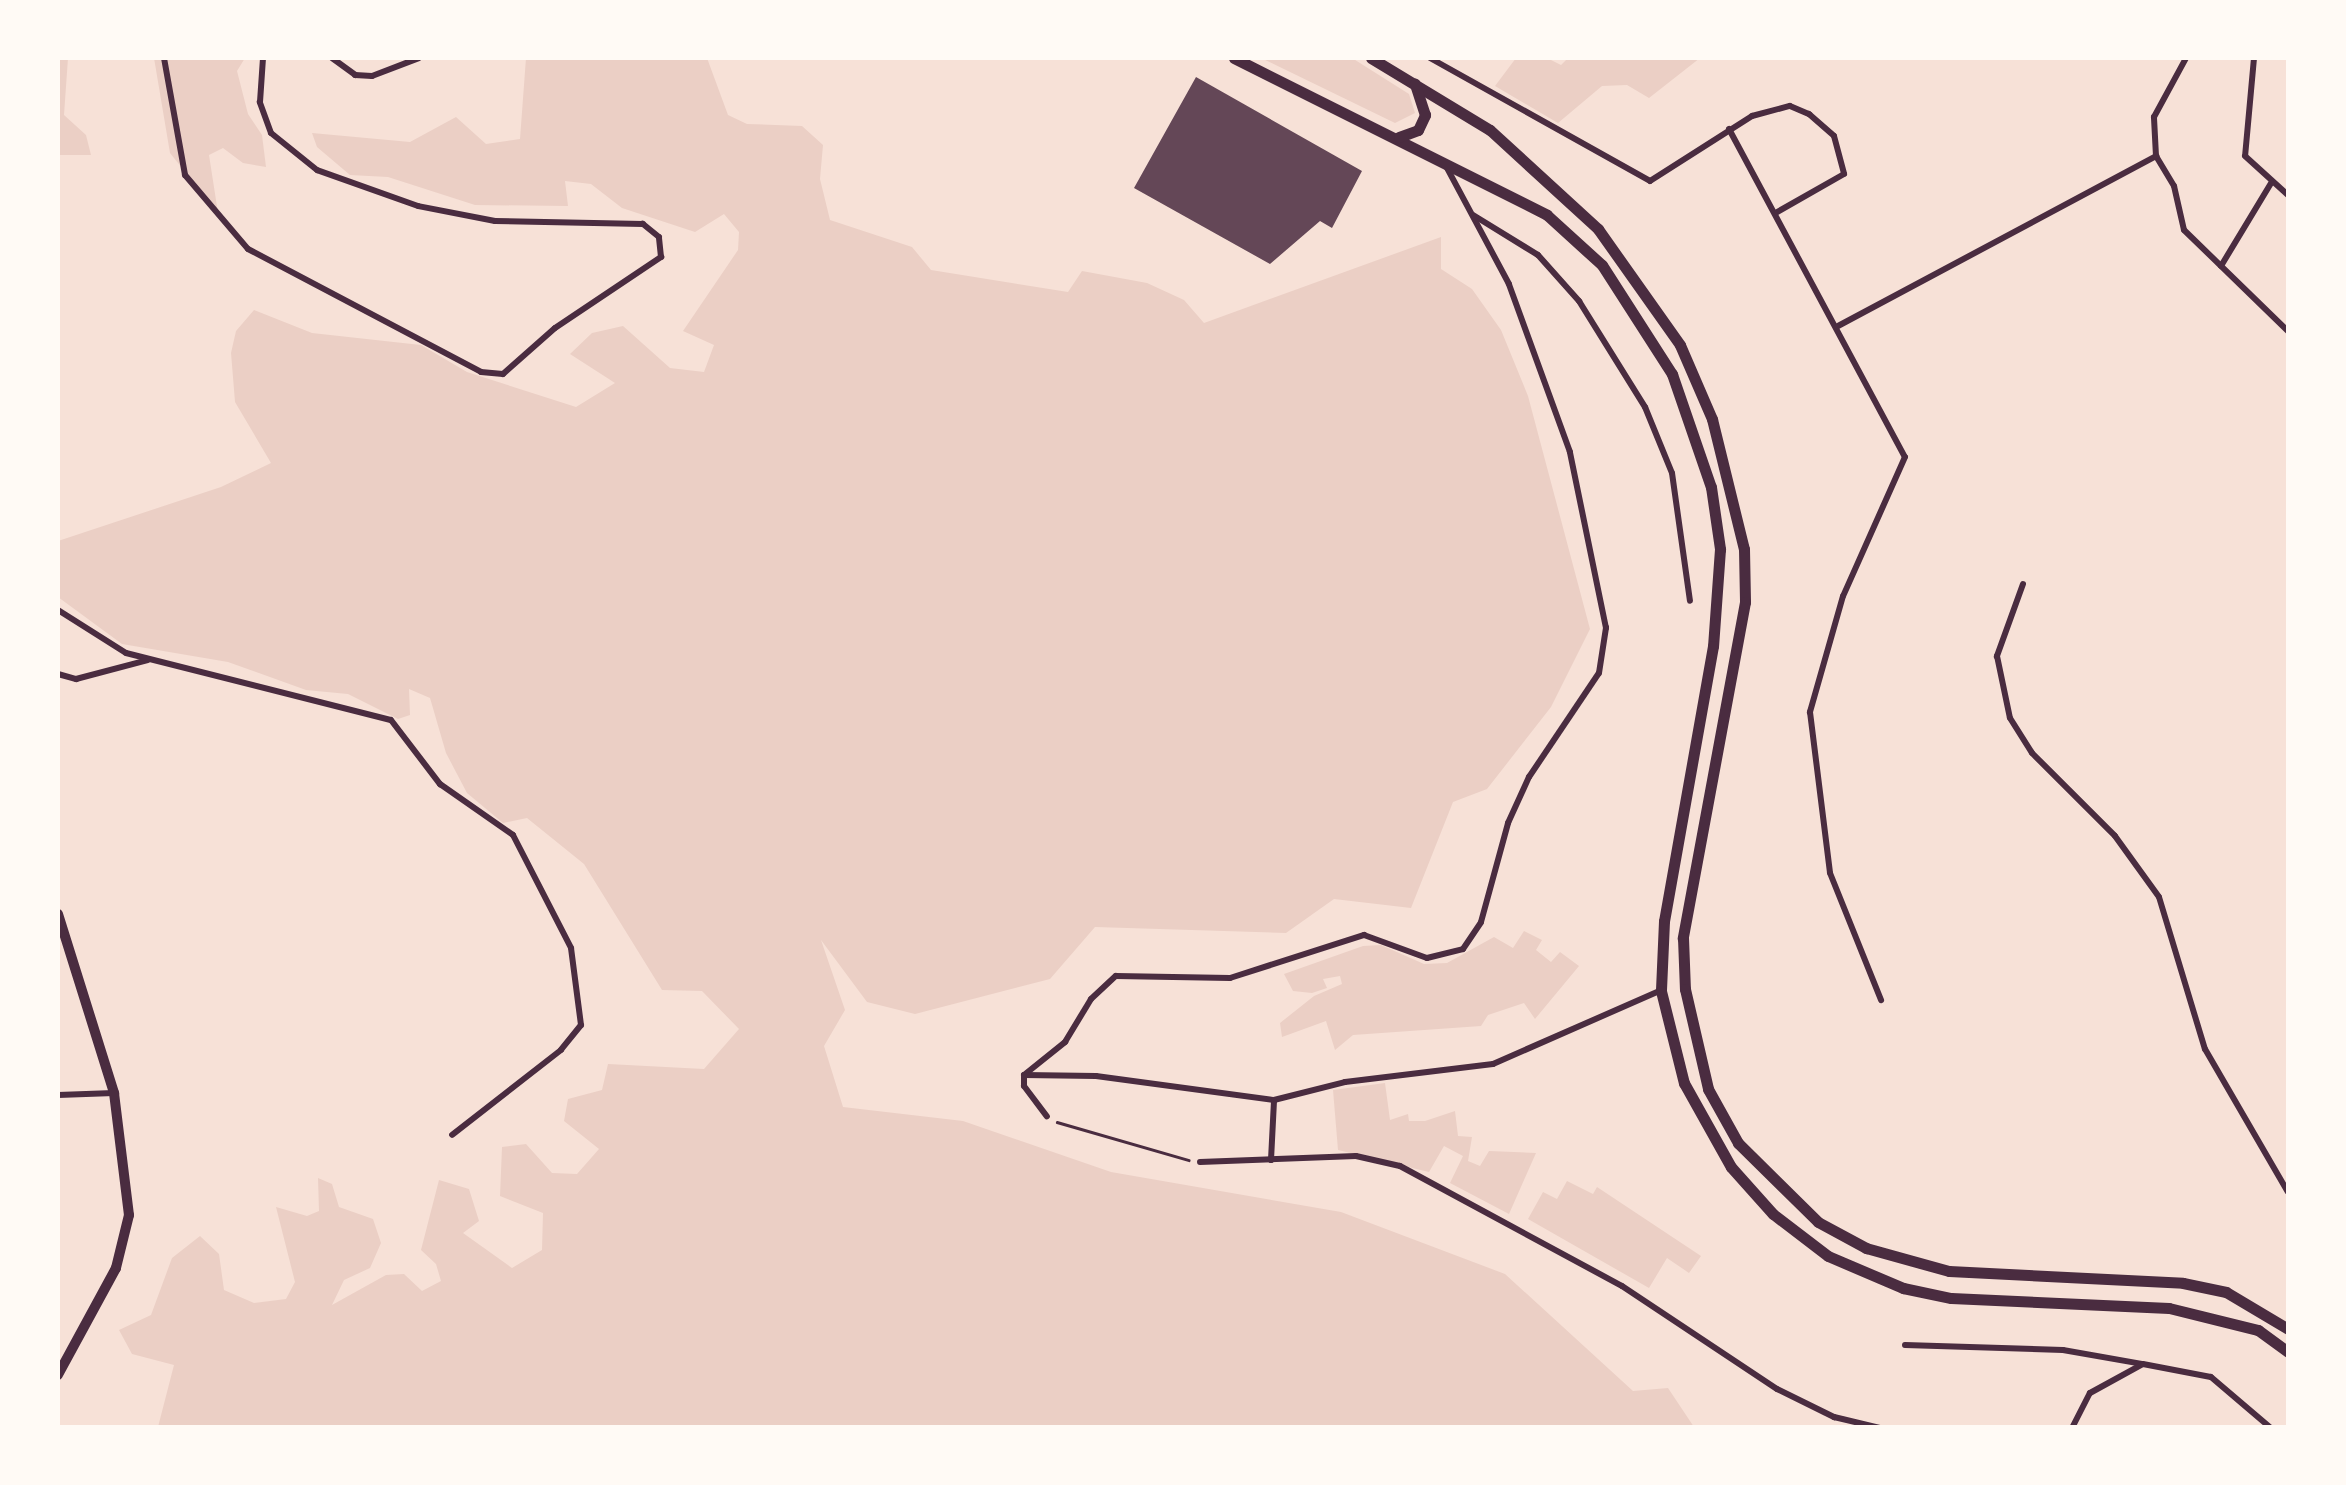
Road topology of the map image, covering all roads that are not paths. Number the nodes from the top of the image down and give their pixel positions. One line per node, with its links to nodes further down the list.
1 (164, 58): 2 (street)
2 (263, 58)
3 (332, 58): 4 (street)
4 (418, 58)
5 (1234, 58): 12 (highway)
6 (1371, 58): 10 (highway)
7 (1430, 58): 11 (street)
8 (2186, 58): 13 (street)
9 (2254, 58): 15 (street)
10 (1415, 84): 12 (highway); 39 (highway)
11 (1729, 129): 17 (street); 17 (street)
12 (1397, 138): 14 (highway)
13 (2156, 156): 19 (street); 20 (street)
14 (1444, 159): 18 (street); 28 (highway)
15 (2271, 182): 16 (street); 19 (street)
16 (2288, 194)
17 (1776, 212): 20 (street)
18 (1472, 214): 23 (street); 30 (street)
19 (2222, 266): 21 (street)
20 (1838, 326): 29 (street)
21 (2288, 331)
22 (2023, 584): 38 (street)
23 (1690, 601)
24 (58, 610): 25 (street)
25 (150, 660): 26 (street); 35 (street)
26 (58, 674)
27 (58, 914): 31 (main road)
28 (1660, 990): 33 (street); 41 (highway)
29 (1881, 1000)
30 (1024, 1075): 33 (street); 34 (street)
31 (114, 1094): 32 (street); 43 (main road)
32 (58, 1095)
33 (1274, 1100): 36 (street)
34 (1046, 1116)
35 (452, 1135)
36 (1271, 1160): 37 (street); 44 (street)
37 (1200, 1162)
38 (2288, 1192)
39 (2288, 1329)
40 (1905, 1345): 42 (street)
41 (2288, 1352)
42 (2143, 1364): 45 (street); 46 (street)
43 (58, 1374)
44 (1880, 1428)
45 (2072, 1428)
46 (2271, 1428)

